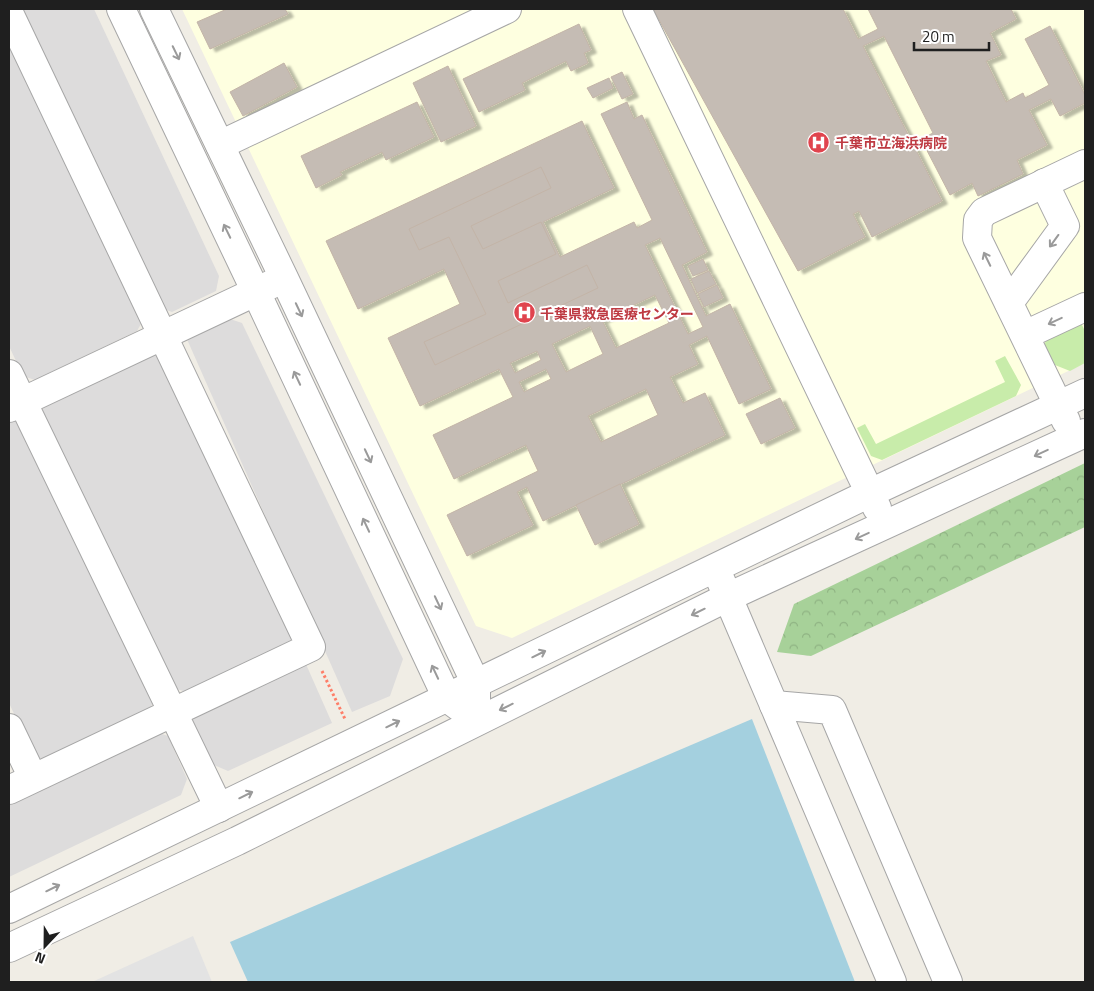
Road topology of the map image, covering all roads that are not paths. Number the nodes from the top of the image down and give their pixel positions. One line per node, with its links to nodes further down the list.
1 (121, 9): 10 (street, one-way to 1)
2 (154, 9): 6 (street, one-way to 6)
3 (507, 9): 6 (street)
4 (637, 9): 20 (street)
5 (9, 12): 14 (street)
6 (220, 145): 9 (street)
7 (1085, 164): 8 (street)
8 (1044, 184): 11 (street, one-way to 11); 11 (street, one-way to 8)
9 (284, 278): 10 (street); 24 (street, one-way to 24)
10 (256, 292): 14 (street); 25 (street, one-way to 10)
11 (1009, 303): 13 (street)
12 (1085, 307): 13 (street, one-way to 13)
13 (1025, 335): 18 (street)
14 (163, 336): 17 (street); 27 (street)
15 (9, 374): 17 (street)
16 (1085, 393): 18 (street)
17 (15, 405): 27 (street)
18 (1059, 406): 19 (street); 20 (street)
19 (1080, 435): 21 (street, one-way to 21)
20 (870, 492): 21 (street); 22 (street)
21 (885, 525): 23 (street, one-way to 23)
22 (716, 568): 23 (street); 24 (street, one-way to 22)
23 (728, 597): 26 (street); 28 (street, one-way to 28)
24 (476, 684): 25 (street); 28 (street)
25 (447, 698): 28 (street); 32 (street, one-way to 25)
26 (774, 704): 35 (street); 36 (street)
27 (173, 713): 30 (street); 32 (street)
28 (476, 721): 34 (street)
29 (9, 728): 30 (street)
30 (33, 778): 31 (street)
31 (9, 790)
32 (219, 808): 33 (street, one-way to 32)
33 (9, 909)
34 (9, 948)
35 (892, 982)
36 (948, 982)

